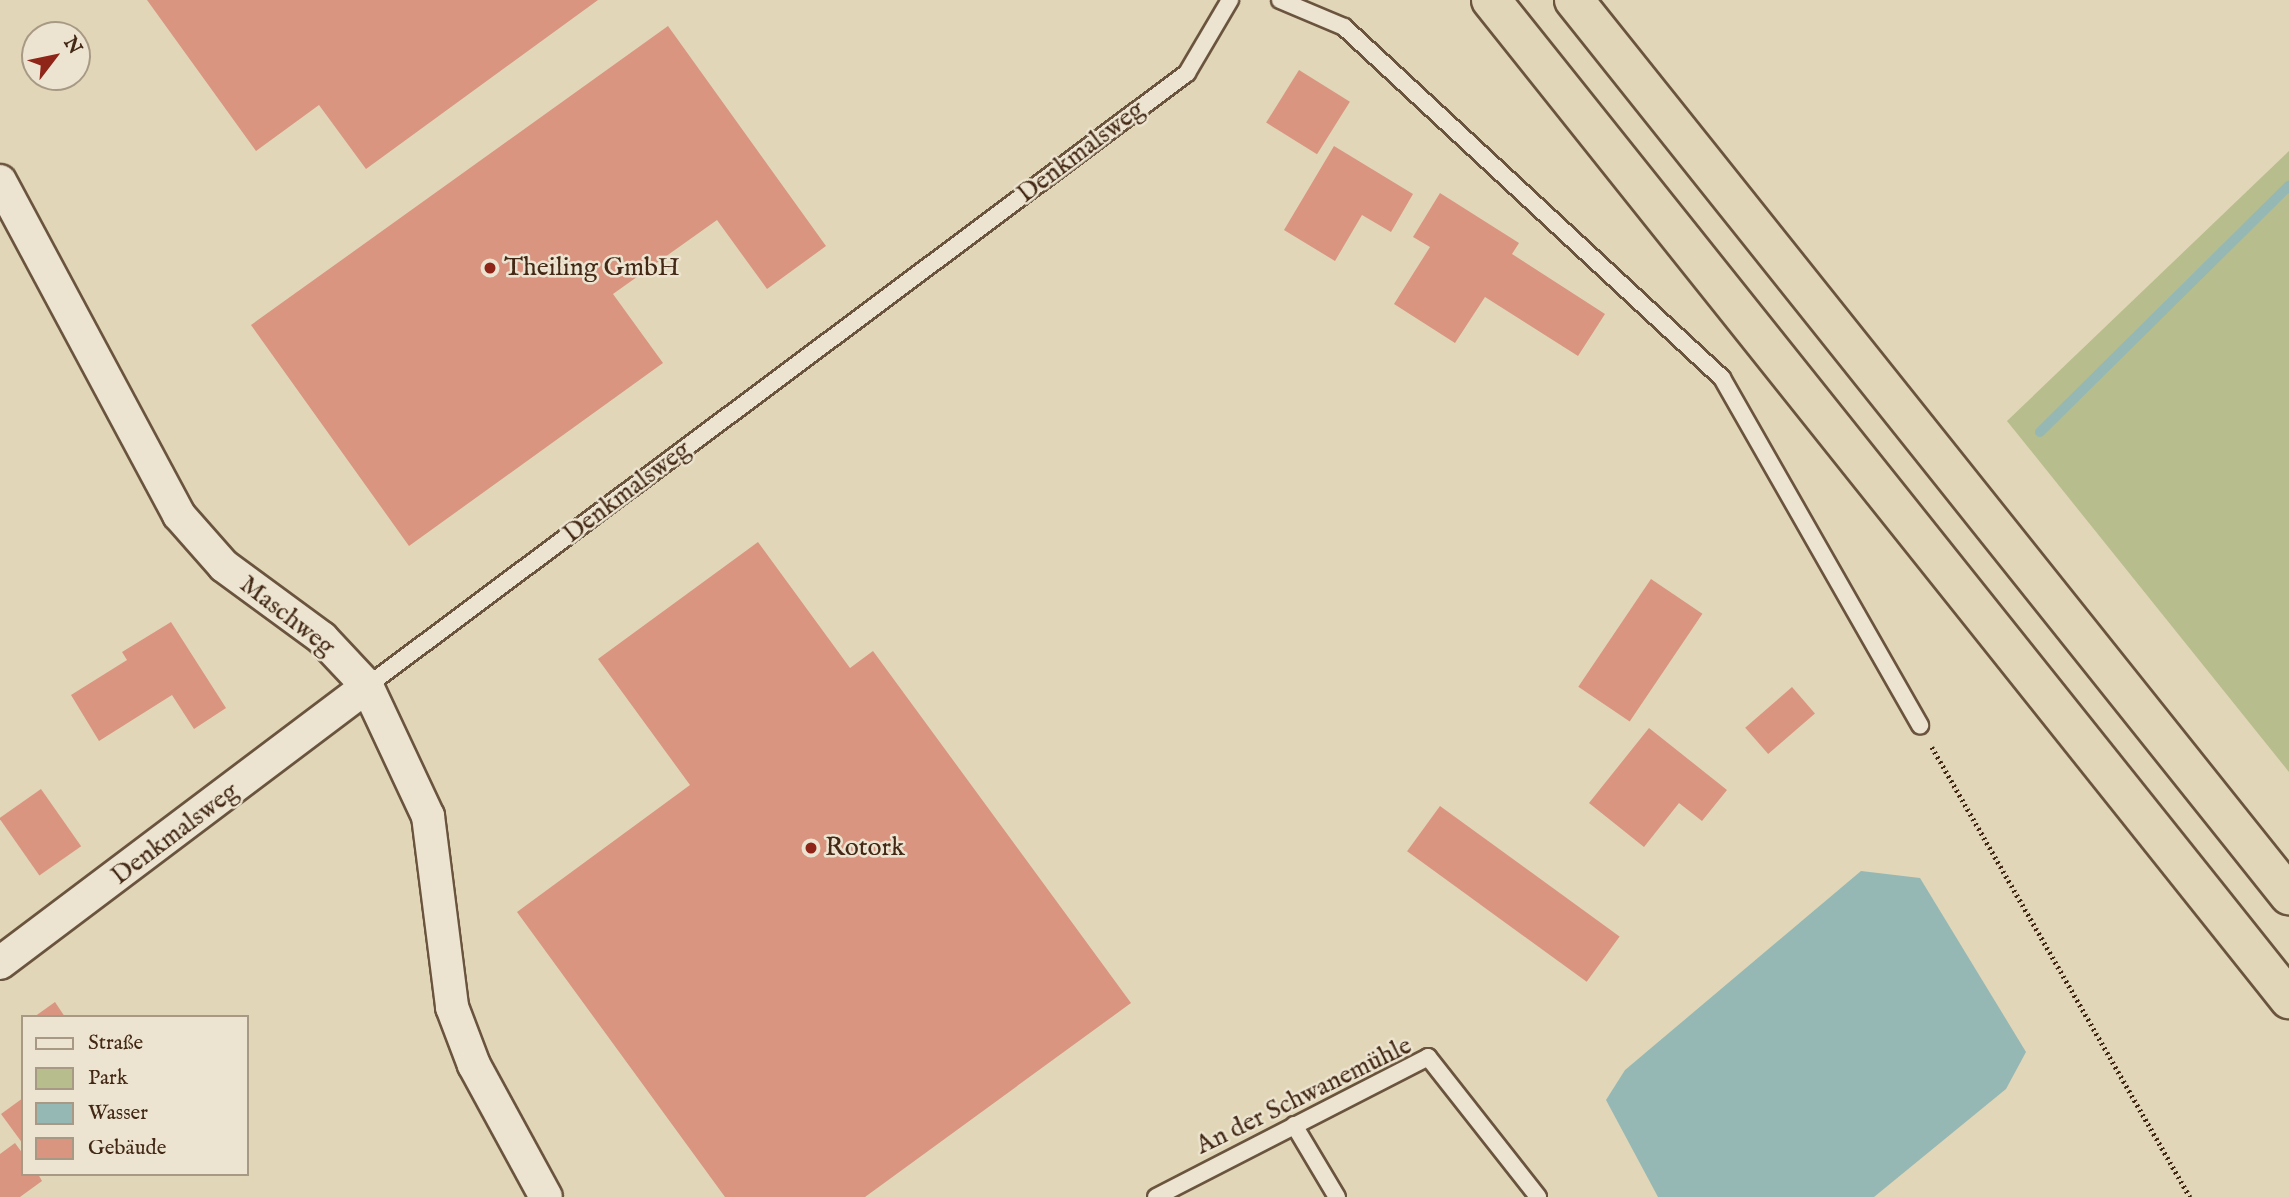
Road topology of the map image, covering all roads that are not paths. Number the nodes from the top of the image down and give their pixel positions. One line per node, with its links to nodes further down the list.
1 (1230, 0): 6 (lane, Denkmalsweg)
2 (1280, 0): 7 (lane)
3 (1491, 0): 10 (highway)
4 (1574, 0): 8 (highway)
5 (0, 181): 6 (street, Maschweg)
6 (367, 686): 9 (street, Denkmalsweg); 12 (street, Maschweg)
7 (1920, 725)
8 (2289, 895)
9 (0, 963)
10 (2289, 999)
11 (1294, 1125): 13 (lane, An der Schwanemühle); 14 (lane); 15 (lane, An der Schwanemühle)
12 (546, 1197)
13 (1156, 1197)
14 (1337, 1197)
15 (1538, 1197)

